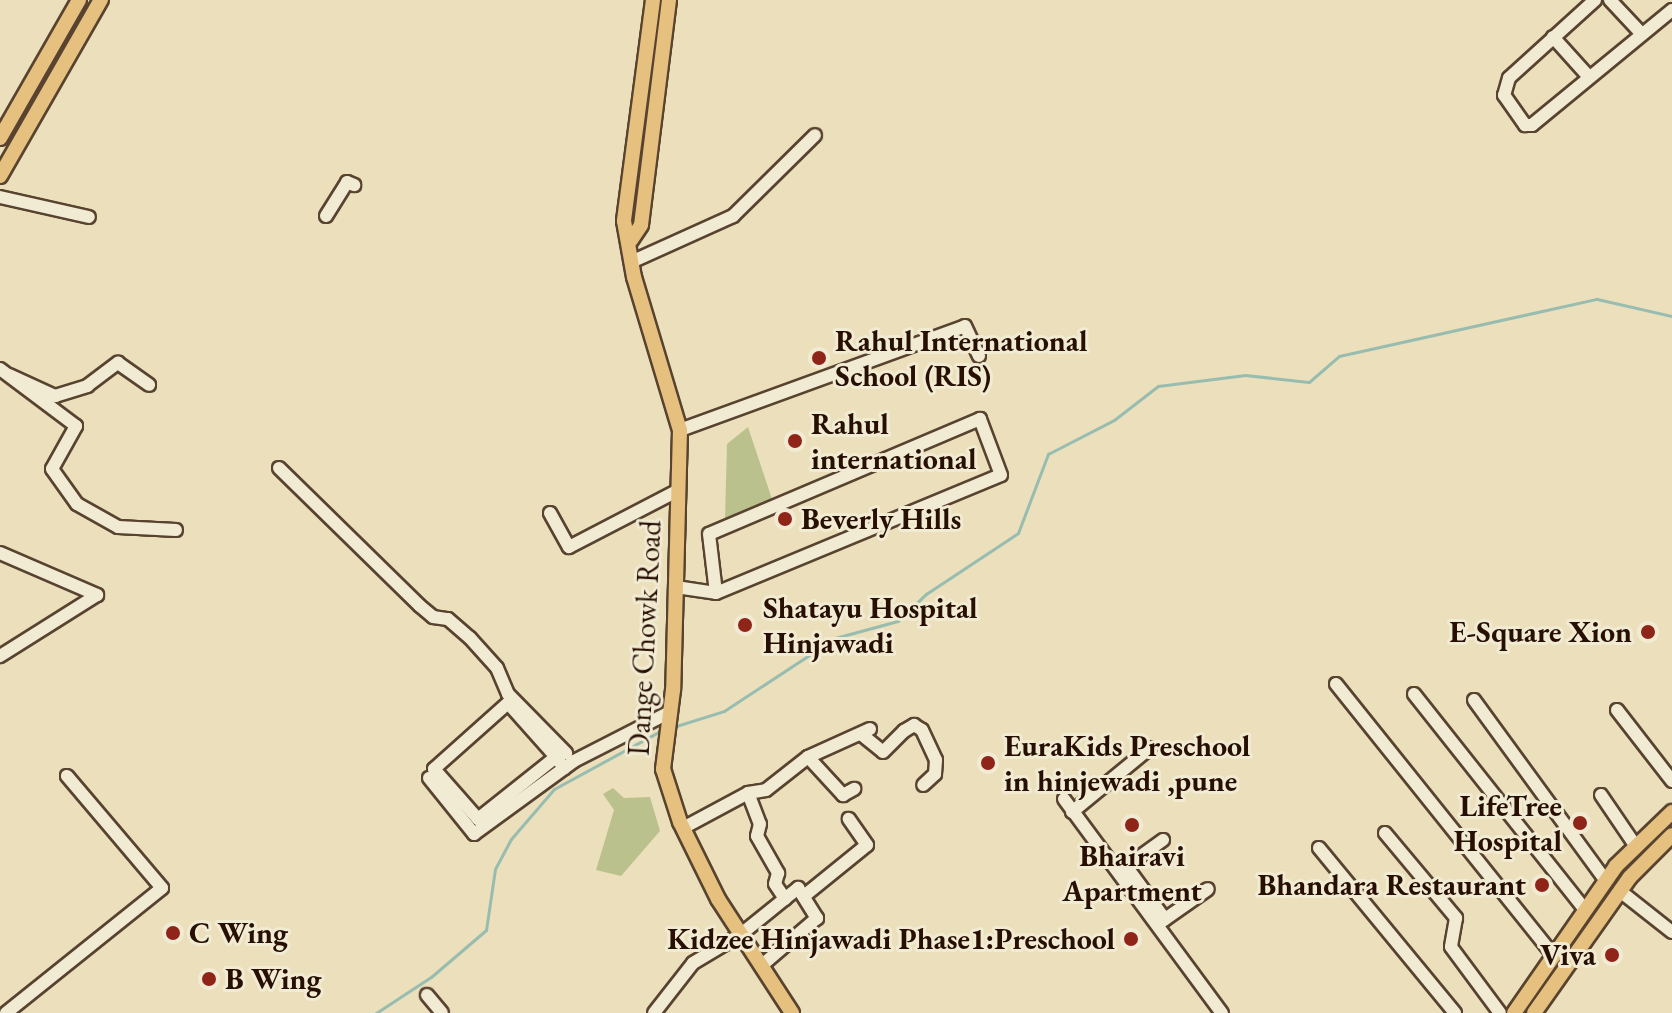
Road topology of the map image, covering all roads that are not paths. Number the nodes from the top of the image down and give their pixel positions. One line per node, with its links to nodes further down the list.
1 (101, 0): 15 (main road)
2 (653, 0): 8 (main road, Dange Chowk Road)
3 (669, 0): 9 (main road, Dange Chowk Road)
4 (1595, 0): 11 (street)
5 (1610, 0): 10 (street)
6 (76, 1): 14 (main road)
7 (1672, 10): 10 (street)
8 (649, 33): 9 (main road); 20 (main road, Dange Chowk Road)
9 (665, 33): 20 (main road, Dange Chowk Road)
10 (1641, 33): 12 (street)
11 (1553, 37): 12 (street); 12 (street)
12 (1589, 77)
13 (815, 135): 21 (street)
14 (0, 138)
15 (0, 176)
16 (354, 185): 18 (street)
17 (0, 197): 19 (street)
18 (326, 216)
19 (89, 217)
20 (631, 240): 21 (main road, Dange Chowk Road)
21 (631, 262): 25 (main road, Dange Chowk Road)
22 (979, 356): 25 (street)
23 (5, 372): 24 (street); 29 (street)
24 (149, 385)
25 (680, 430): 27 (main road, Dange Chowk Road)
26 (279, 468): 40 (street)
27 (679, 490): 28 (street); 31 (main road, Dange Chowk Road)
28 (550, 513)
29 (176, 530)
30 (0, 553): 33 (street)
31 (676, 587): 32 (street); 37 (main road, Dange Chowk Road)
32 (716, 593): 32 (street)
33 (0, 656)
34 (1336, 684): 70 (street)
35 (1414, 694): 66 (street)
36 (1474, 700): 61 (street)
37 (670, 710): 42 (street); 54 (main road, Dange Chowk Road)
38 (1617, 710): 45 (street)
39 (1150, 748): 51 (street)
40 (561, 755): 40 (street); 42 (street)
41 (808, 757): 46 (street); 47 (street); 48 (street)
42 (564, 768): 44 (street)
43 (67, 776): 73 (street)
44 (429, 778)
45 (1672, 781)
46 (923, 785)
47 (854, 789)
48 (748, 793): 54 (street); 65 (street)
49 (1601, 795): 58 (street)
50 (1064, 799): 51 (street)
51 (1072, 812): 60 (street)
52 (1672, 812): 58 (main road)
53 (849, 819): 64 (street)
54 (683, 828): 69 (main road, Dange Chowk Road)
55 (1385, 833): 79 (street)
56 (1672, 835): 63 (main road)
57 (1163, 840): 60 (street)
58 (1635, 845): 61 (main road)
59 (1319, 848): 78 (street)
60 (1121, 870): 67 (street)
61 (1606, 881): 66 (main road)
62 (1208, 889): 67 (street)
63 (1620, 891): 68 (street); 81 (main road)
64 (804, 896): 65 (street); 71 (street)
65 (785, 899): 69 (street)
66 (1585, 910): 70 (main road)
67 (1163, 922): 77 (street)
68 (1672, 932)
69 (740, 935): 71 (main road, Dange Chowk Road); 75 (street)
70 (1553, 955): 80 (main road)
71 (761, 966): 76 (main road, Dange Chowk Road)
72 (427, 995): 74 (street)
73 (6, 1013)
74 (442, 1013)
75 (654, 1013)
76 (792, 1013)
77 (1222, 1013)
78 (1455, 1013)
79 (1500, 1013)
80 (1514, 1013)
81 (1534, 1013)

